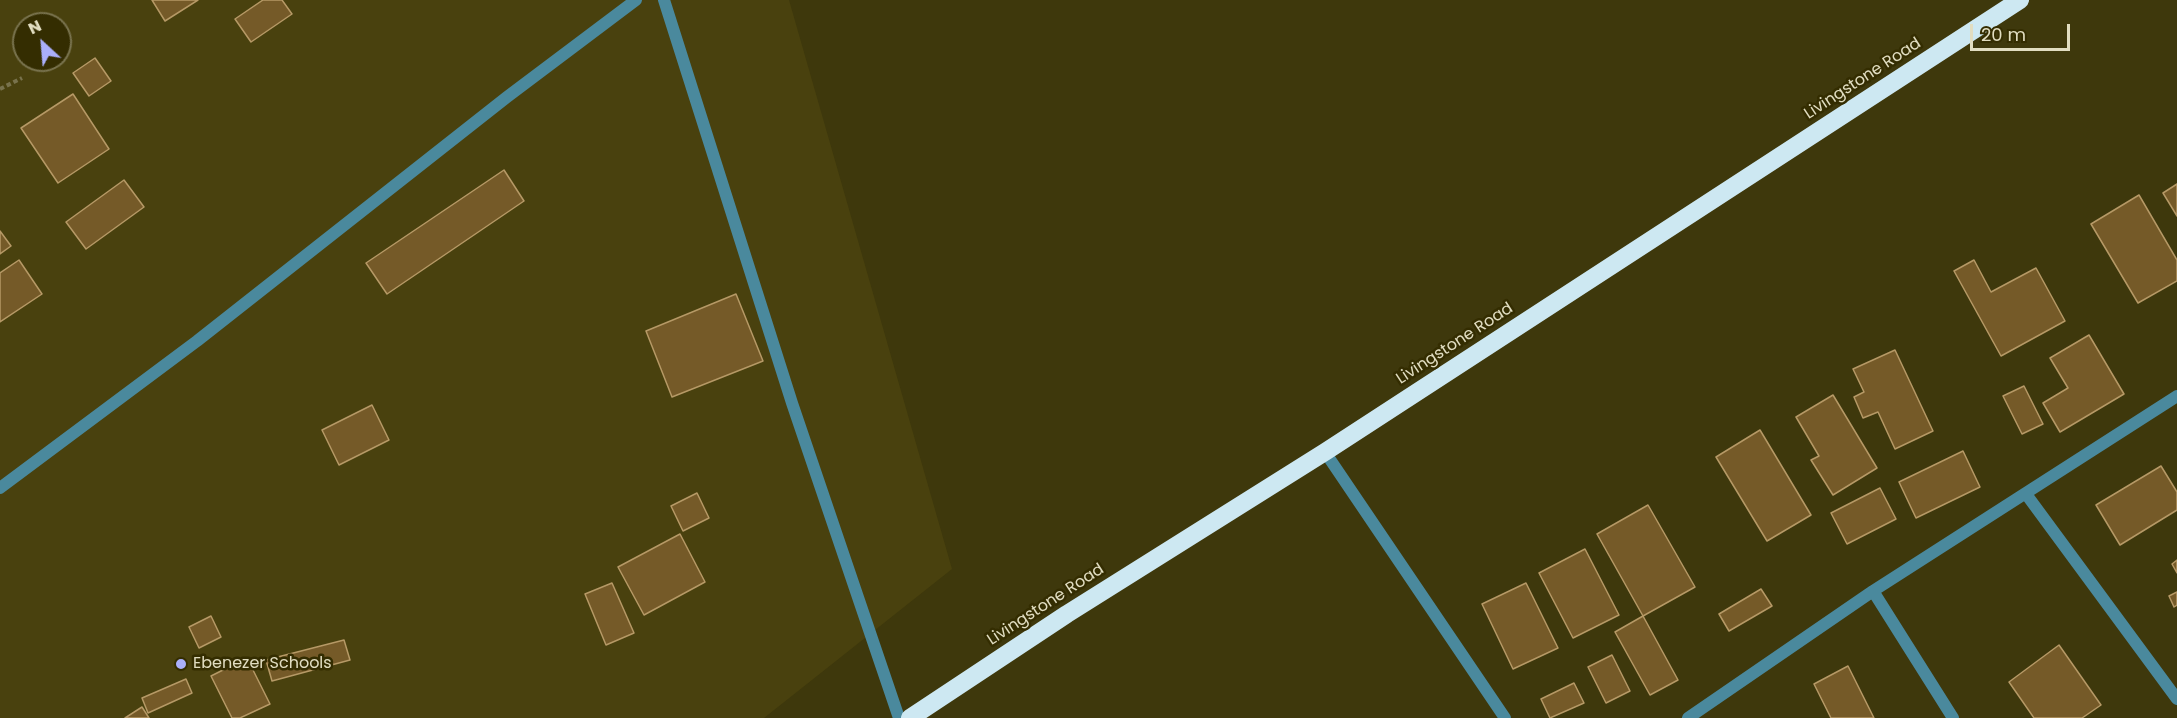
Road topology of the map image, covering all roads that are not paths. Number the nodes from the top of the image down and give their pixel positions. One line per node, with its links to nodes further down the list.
1 (636, 0): 6 (street)
2 (664, 0): 10 (street)
3 (2020, 0): 5 (highway, Livingstone Road)
4 (2177, 396): 7 (street)
5 (1325, 452): 11 (highway, Livingstone Road); 12 (street)
6 (0, 488)
7 (2026, 494): 8 (street); 9 (street)
8 (1873, 591): 13 (street); 14 (street)
9 (2177, 699)
10 (899, 718)
11 (910, 718)
12 (1505, 718)
13 (1688, 718)
14 (1953, 718)

